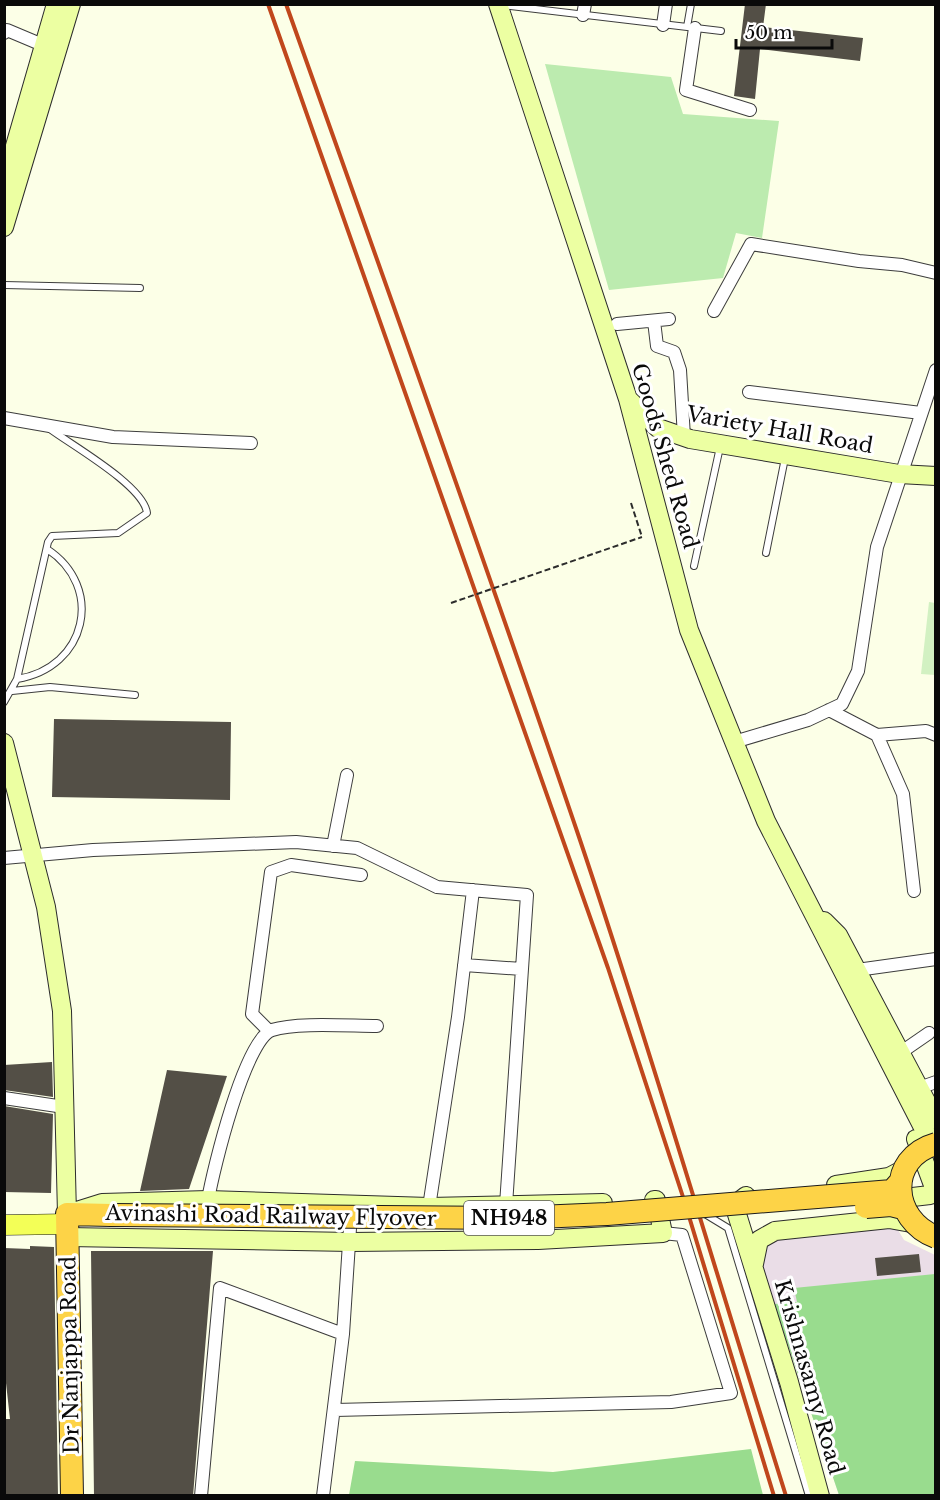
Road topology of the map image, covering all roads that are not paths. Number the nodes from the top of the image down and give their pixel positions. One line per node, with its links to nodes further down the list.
1 (56, 4): 11 (main road)
2 (71, 4): 14 (main road)
3 (666, 4): 7 (street)
4 (691, 4): 8 (lane)
5 (498, 5): 6 (lane); 24 (main road, Goods Shed Road)
6 (584, 10): 7 (lane)
7 (663, 25): 8 (lane)
8 (691, 28): 9 (lane); 12 (street)
9 (721, 32)
10 (4, 33): 11 (street)
11 (45, 46): 13 (main road)
12 (750, 110)
13 (4, 184)
14 (4, 227)
15 (936, 273): 18 (street)
16 (4, 285): 17 (lane)
17 (140, 288)
18 (714, 311)
19 (669, 319): 20 (street)
20 (654, 321): 21 (street); 28 (street)
21 (617, 324)
22 (936, 370): 25 (street)
23 (749, 392): 25 (street)
24 (628, 399): 28 (main road, Variety Hall Road); 44 (main road, Goods Shed Road)
25 (921, 413): 32 (street)
26 (4, 418): 27 (street)
27 (44, 425): 29 (street); 34 (lane)
28 (684, 437): 30 (main road, Variety Hall Road)
29 (251, 443)
30 (721, 444): 31 (main road, Variety Hall Road); 36 (lane)
31 (785, 455): 32 (main road, Variety Hall Road); 35 (lane)
32 (899, 474): 33 (main road, Variety Hall Road); 41 (street)
33 (936, 476)
34 (47, 549): 37 (lane); 37 (lane)
35 (766, 553)
36 (694, 566)
37 (17, 679): 38 (lane)
38 (12, 691): 39 (lane); 40 (lane)
39 (135, 695)
40 (4, 702)
41 (829, 710): 42 (street); 44 (street)
42 (876, 735): 43 (street); 52 (street)
43 (936, 735)
44 (734, 742): 53 (main road, Goods Shed Road)
45 (4, 743): 48 (main road)
46 (346, 775): 47 (street)
47 (333, 846): 48 (street); 51 (street)
48 (35, 855): 49 (street); 64 (main road)
49 (4, 858)
50 (361, 875): 59 (street)
51 (473, 890): 55 (street); 56 (street)
52 (914, 891)
53 (812, 910): 57 (main road); 66 (main road, Goods Shed Road); 67 (main road)
54 (936, 959): 57 (street)
55 (464, 965): 56 (street); 72 (street)
56 (522, 969): 71 (street)
57 (857, 970): 61 (main road)
58 (377, 1026): 59 (street)
59 (269, 1031): 69 (street)
60 (929, 1033): 61 (street)
61 (900, 1053): 62 (main road)
62 (929, 1093): 65 (main road)
63 (4, 1098): 64 (street)
64 (64, 1107): 77 (main road)
65 (936, 1120)
66 (934, 1145): 68 (highway, bridge)
67 (934, 1192): 68 (main road)
68 (905, 1195): 77 (highway, Avinashi Road Railway Flyover / NH948, bridge); 80 (highway, NH948, bridge); 81 (main road, Krishnasamy Road); 81 (main road, Krishnasamy Road)
69 (208, 1200): 70 (main road); 77 (main road)
70 (352, 1205): 72 (main road); 79 (street)
71 (506, 1205): 72 (main road); 78 (main road)
72 (429, 1206)
73 (4, 1212): 77 (main road)
74 (705, 1214): 88 (lane)
75 (4, 1225): 77 (main road)
76 (374, 1225): 79 (main road)
77 (73, 1227): 79 (main road); 84 (highway, Dr Nanjappa Road); 85 (highway, Dr Nanjappa Road)
78 (663, 1233): 79 (main road); 83 (street)
79 (351, 1234): 82 (street)
80 (936, 1237)
81 (755, 1272): 89 (main road, Krishnasamy Road)
82 (343, 1334): 83 (street); 86 (street)
83 (334, 1410): 87 (street)
84 (72, 1496)
85 (85, 1496)
86 (201, 1496)
87 (323, 1496)
88 (809, 1496)
89 (820, 1496)

